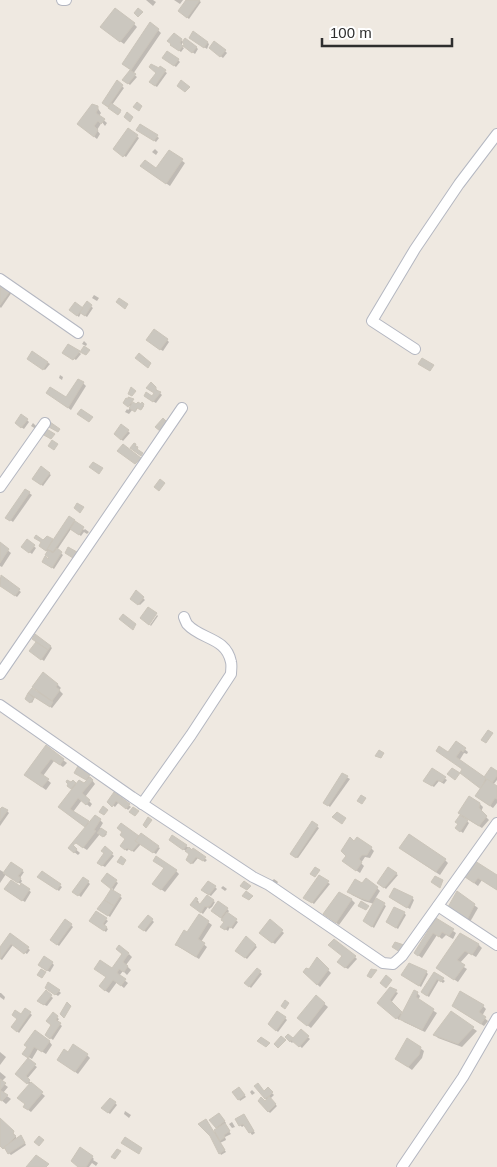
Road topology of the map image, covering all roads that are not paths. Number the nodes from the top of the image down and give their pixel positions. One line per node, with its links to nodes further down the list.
1 (62, 0): 2 (street)
2 (66, 0)
3 (497, 134): 6 (street)
4 (0, 279): 5 (street)
5 (78, 333)
6 (415, 349)
7 (182, 408): 11 (street)
8 (45, 423): 9 (street)
9 (0, 487)
10 (184, 618): 13 (street)
11 (0, 674)
12 (0, 704): 13 (street)
13 (142, 804): 15 (street)
14 (497, 823): 15 (street)
15 (438, 906): 16 (street)
16 (497, 945)
17 (497, 1018): 18 (street)
18 (402, 1167)

